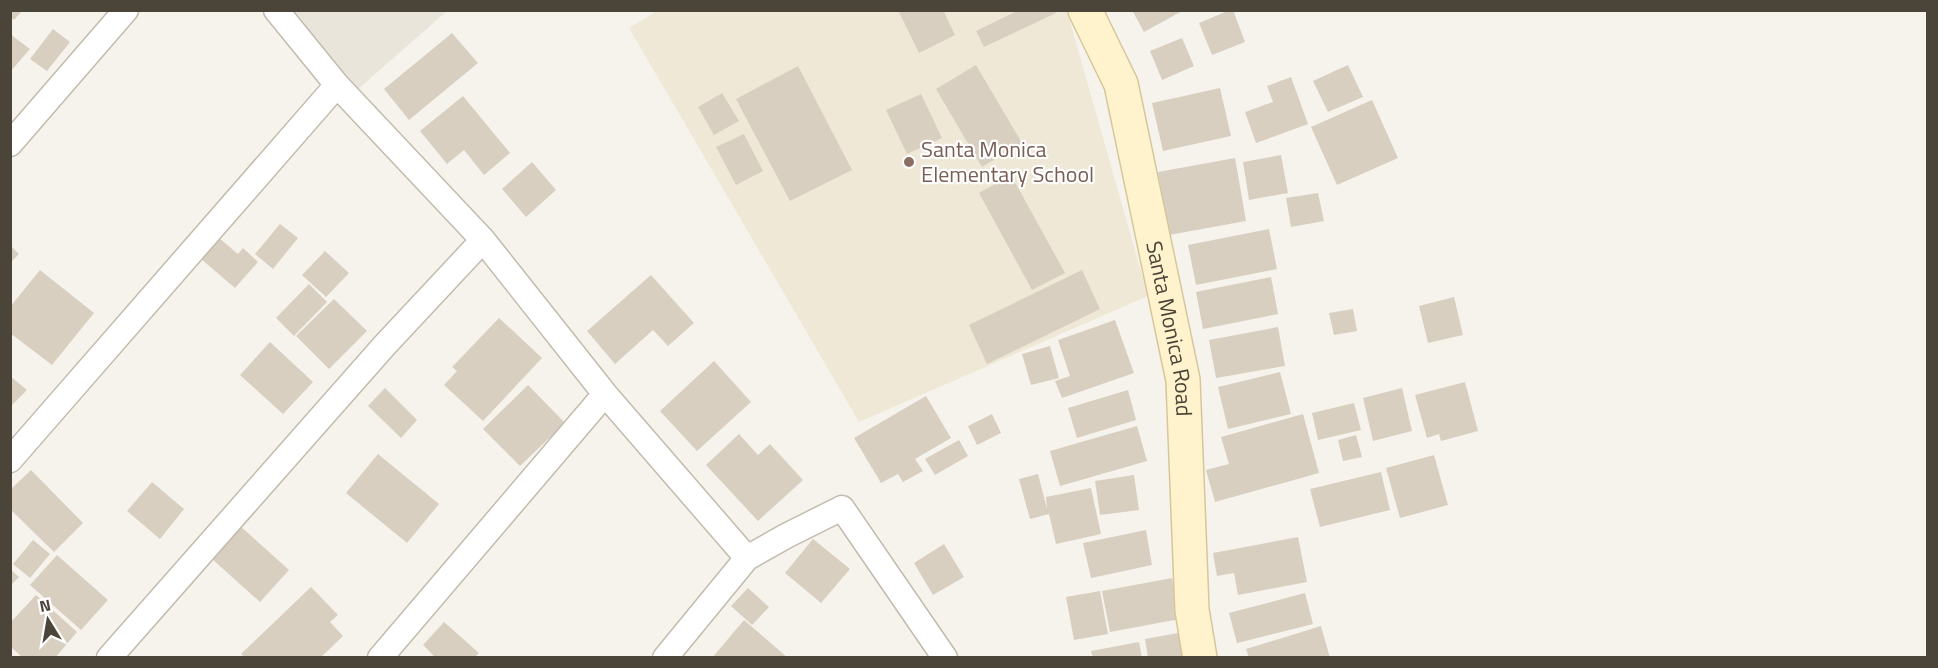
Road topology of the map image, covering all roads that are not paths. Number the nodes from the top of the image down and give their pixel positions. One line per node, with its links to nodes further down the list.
1 (126, 10): 5 (street)
2 (276, 10): 4 (street)
3 (1085, 10): 14 (street, Santa Monica Road)
4 (337, 85): 6 (street); 8 (street)
5 (10, 144)
6 (483, 240): 7 (street); 10 (street)
7 (605, 394): 9 (street); 11 (street)
8 (10, 460)
9 (747, 558): 12 (street); 13 (street)
10 (109, 657)
11 (380, 657)
12 (665, 657)
13 (945, 657)
14 (1200, 657)

